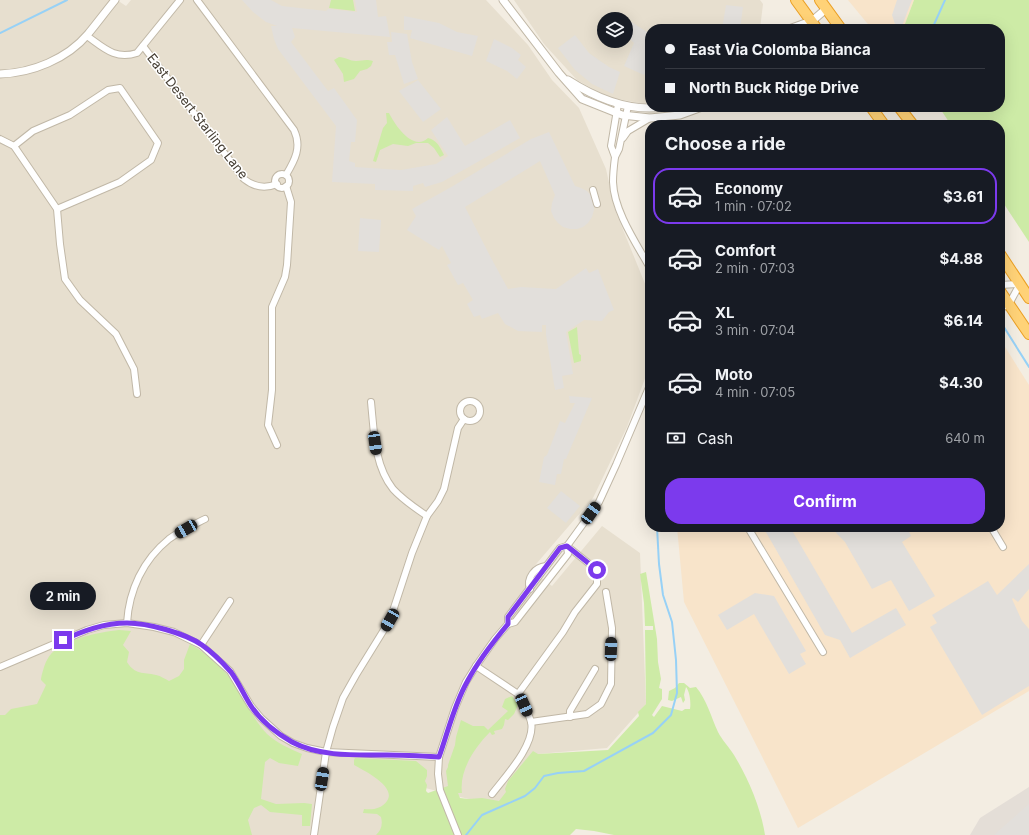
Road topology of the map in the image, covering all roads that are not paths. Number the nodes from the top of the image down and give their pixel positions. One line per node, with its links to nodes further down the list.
1 (115, 0): 11 (street)
2 (180, 0): 12 (street)
3 (197, 0): 28 (street)
4 (503, 0): 13 (street)
5 (796, 0): 8 (highway)
6 (820, 0): 7 (highway)
7 (826, 9): 9 (street); 10 (highway)
8 (810, 24)
9 (813, 24)
10 (837, 24)
11 (87, 36): 12 (street); 14 (street)
12 (143, 46): 29 (street, East Desert Starling Lane)
13 (558, 73): 15 (street); 19 (street)
14 (0, 74)
15 (618, 104): 16 (street); 19 (street)
16 (628, 106): 17 (street); 20 (street)
17 (645, 108)
18 (688, 112): 21 (street)
19 (616, 113): 20 (street); 27 (street)
20 (626, 116): 21 (street); 25 (street)
21 (650, 118): 23 (street)
22 (645, 120): 25 (street)
23 (646, 120)
24 (0, 139): 26 (street)
25 (620, 141): 27 (street)
26 (14, 146): 33 (street); 33 (street)
27 (615, 157): 34 (street)
28 (286, 174): 29 (street); 30 (street)
29 (277, 184): 30 (street)
30 (286, 186): 46 (street)
31 (593, 190): 32 (street)
32 (597, 204)
33 (57, 208): 42 (street)
34 (645, 259)
35 (1005, 262): 36 (highway)
36 (1020, 284): 37 (street); 38 (highway); 39 (street)
37 (1005, 285)
38 (1029, 298)
39 (1005, 305)
40 (1005, 307): 41 (highway)
41 (1029, 334)
42 (137, 394)
43 (645, 397): 51 (street)
44 (371, 402): 47 (street)
45 (464, 419): 47 (street)
46 (277, 444)
47 (427, 516): 65 (street)
48 (205, 519): 55 (street)
49 (751, 532): 58 (street)
50 (994, 532): 52 (street)
51 (567, 546): 56 (street); 56 (street); 62 (street)
52 (1003, 546)
53 (606, 592): 63 (street)
54 (230, 601): 57 (street)
55 (127, 623): 57 (street); 60 (street)
56 (508, 624): 59 (street)
57 (201, 645): 65 (street)
58 (823, 652)
59 (476, 666): 62 (street); 66 (street)
60 (0, 667)
61 (595, 669): 63 (street)
62 (518, 694): 64 (street)
63 (570, 717): 64 (street)
64 (531, 722): 67 (street)
65 (326, 752): 66 (street); 68 (street)
66 (439, 757): 69 (street)
67 (492, 794)
68 (314, 835)
69 (458, 835)

